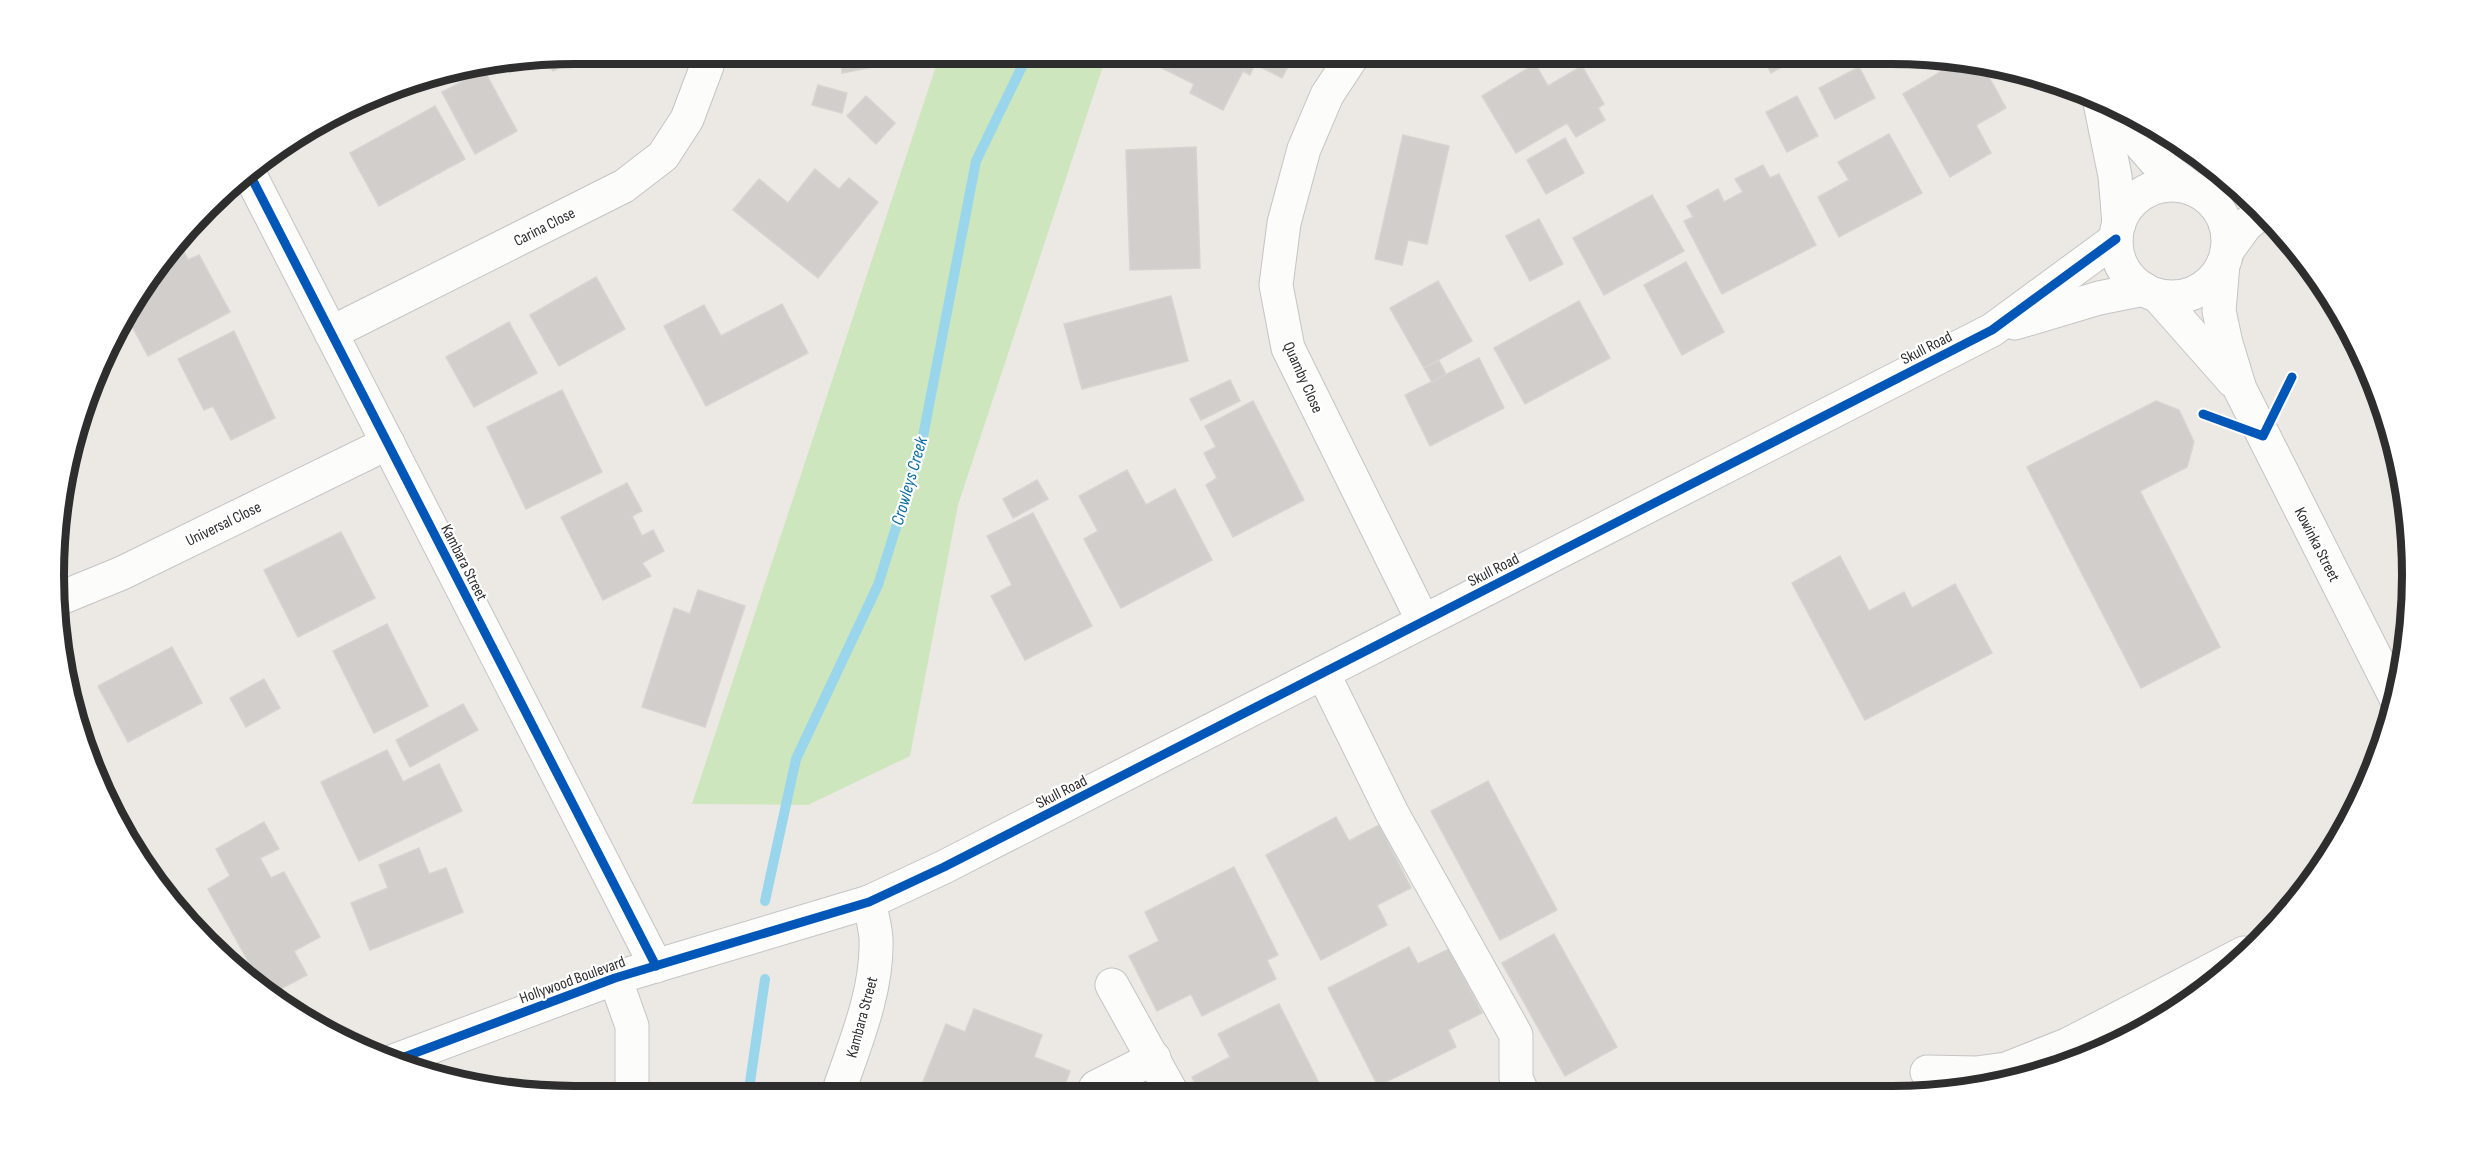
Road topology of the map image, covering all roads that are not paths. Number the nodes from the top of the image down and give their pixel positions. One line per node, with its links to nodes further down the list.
1 (1347, 64): 16 (street, Quamby Close)
2 (707, 66): 12 (street, Carina Close)
3 (2101, 110): 8 (street)
4 (2116, 117): 6 (street)
5 (252, 180): 12 (street, Kambara Street)
6 (2212, 191): 8 (street); 9 (street)
7 (2255, 217): 9 (street)
8 (2117, 231): 10 (street); 11 (street, Skull Road)
9 (2225, 257): 10 (street); 13 (street, Kowinka Street)
10 (2151, 292): 11 (street, Skull Road); 13 (street, Kowinka Street)
11 (1992, 330): 16 (street, Skull Road)
12 (331, 333): 14 (street, Kambara Street)
13 (2240, 389): 18 (street, Kowinka Street)
14 (387, 443): 15 (street, Universal Close); 21 (street, Kambara Street)
15 (65, 596)
16 (1423, 621): 17 (street, Skull Road)
17 (1323, 673): 19 (street, Skull Road); 31 (street)
18 (2390, 685)
19 (870, 902): 21 (street, Hollywood Boulevard); 28 (street, Kambara Street)
20 (2221, 965): 26 (street)
21 (656, 966): 22 (street, Hollywood Boulevard)
22 (615, 978): 24 (street, Hollywood Boulevard); 27 (street)
23 (1112, 985): 25 (street)
24 (405, 1057)
25 (1154, 1058): 29 (street); 30 (street)
26 (1927, 1072)
27 (632, 1084)
28 (840, 1086)
29 (1098, 1086)
30 (1168, 1086)
31 (1520, 1086)

